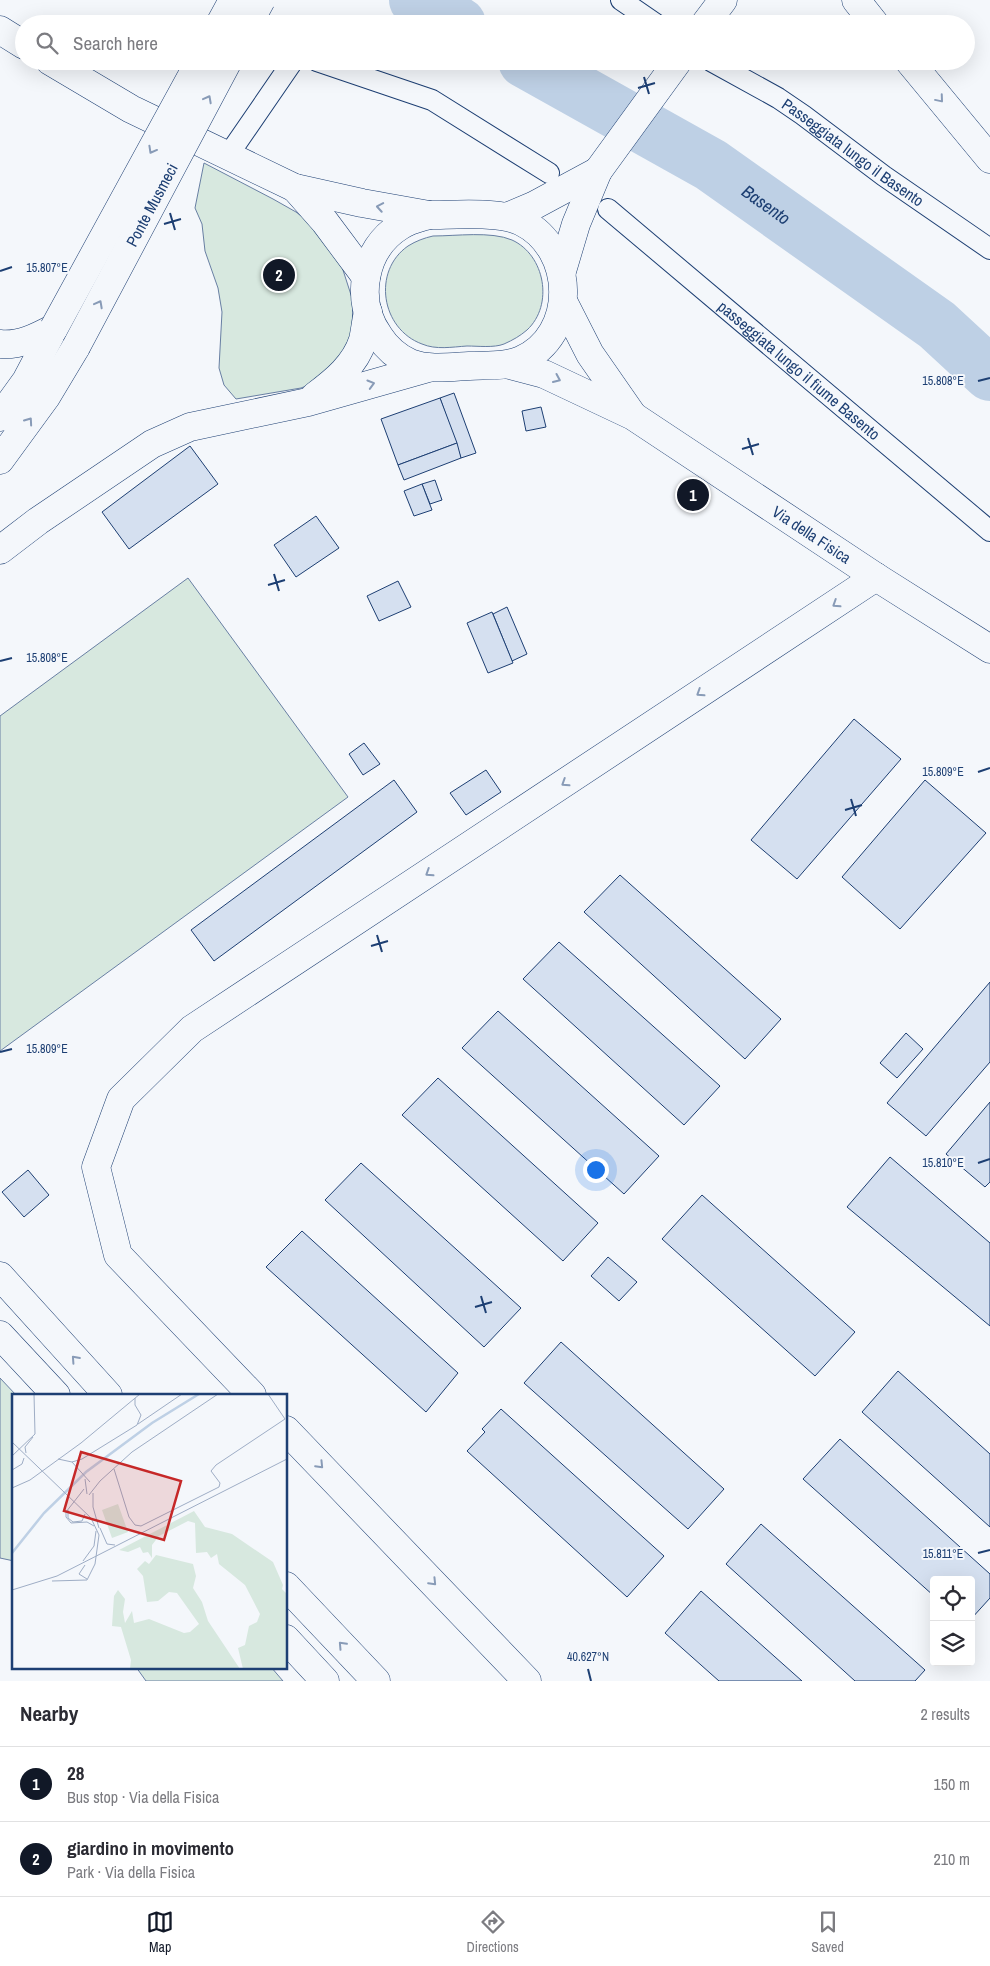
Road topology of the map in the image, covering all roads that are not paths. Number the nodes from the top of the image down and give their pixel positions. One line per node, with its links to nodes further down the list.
1 (232, 0): 6 (main road, bridge); 7 (street)
2 (261, 0): 8 (main road, bridge)
3 (622, 0): 9 (street)
4 (723, 0): 10 (main road)
5 (856, 0): 11 (main road)
6 (224, 15)
7 (253, 15)
8 (253, 15)
9 (643, 15)
10 (712, 15)
11 (868, 15)
12 (0, 30): 13 (main road)
13 (15, 39)
14 (0, 54): 15 (main road)
15 (15, 56)
16 (62, 70): 24 (main road)
17 (195, 70): 37 (main road, Ponte Musmeci, one-way to 37, bridge)
18 (223, 70): 44 (main road, Ponte Musmeci, one-way to 18, bridge)
19 (287, 70): 24 (street)
20 (344, 70): 27 (street)
21 (672, 70): 26 (main road)
22 (727, 70): 32 (street, Passeggiata lungo il Basento)
23 (916, 70): 25 (main road, one-way to 25)
24 (227, 157): 28 (main road)
25 (990, 159)
26 (598, 172): 31 (main road); 33 (main road)
27 (549, 174)
28 (295, 188): 30 (main road, one-way to 28); 34 (main road)
29 (608, 209): 45 (street, passeggiata lungo il fiume Basento)
30 (428, 215): 31 (main road); 34 (main road)
31 (509, 216): 33 (main road)
32 (990, 248)
33 (562, 271): 35 (main road)
34 (366, 277): 36 (main road)
35 (564, 303): 39 (main road); 42 (main road)
36 (368, 312): 40 (main road); 41 (main road)
37 (54, 328): 38 (main road); 43 (main road, Ponte Musmeci)
38 (0, 344)
39 (510, 365): 40 (main road); 42 (main road, one-way to 42)
40 (428, 368): 41 (main road, one-way to 40)
41 (308, 402): 46 (main road)
42 (633, 416): 47 (main road, Via della Fisica)
43 (0, 417)
44 (0, 460)
45 (990, 531)
46 (0, 550)
47 (876, 577): 48 (main road, Via della Fisica); 53 (main road, one-way to 53)
48 (990, 649)
49 (0, 1276): 52 (main road, one-way to 49)
50 (0, 1335): 51 (main road)
51 (55, 1394)
52 (107, 1394)
53 (251, 1394)
54 (288, 1432): 59 (main road, one-way to 59)
55 (288, 1588): 58 (main road, one-way to 55)
56 (288, 1641): 57 (main road)
57 (325, 1681)
58 (376, 1681)
59 (527, 1681)

